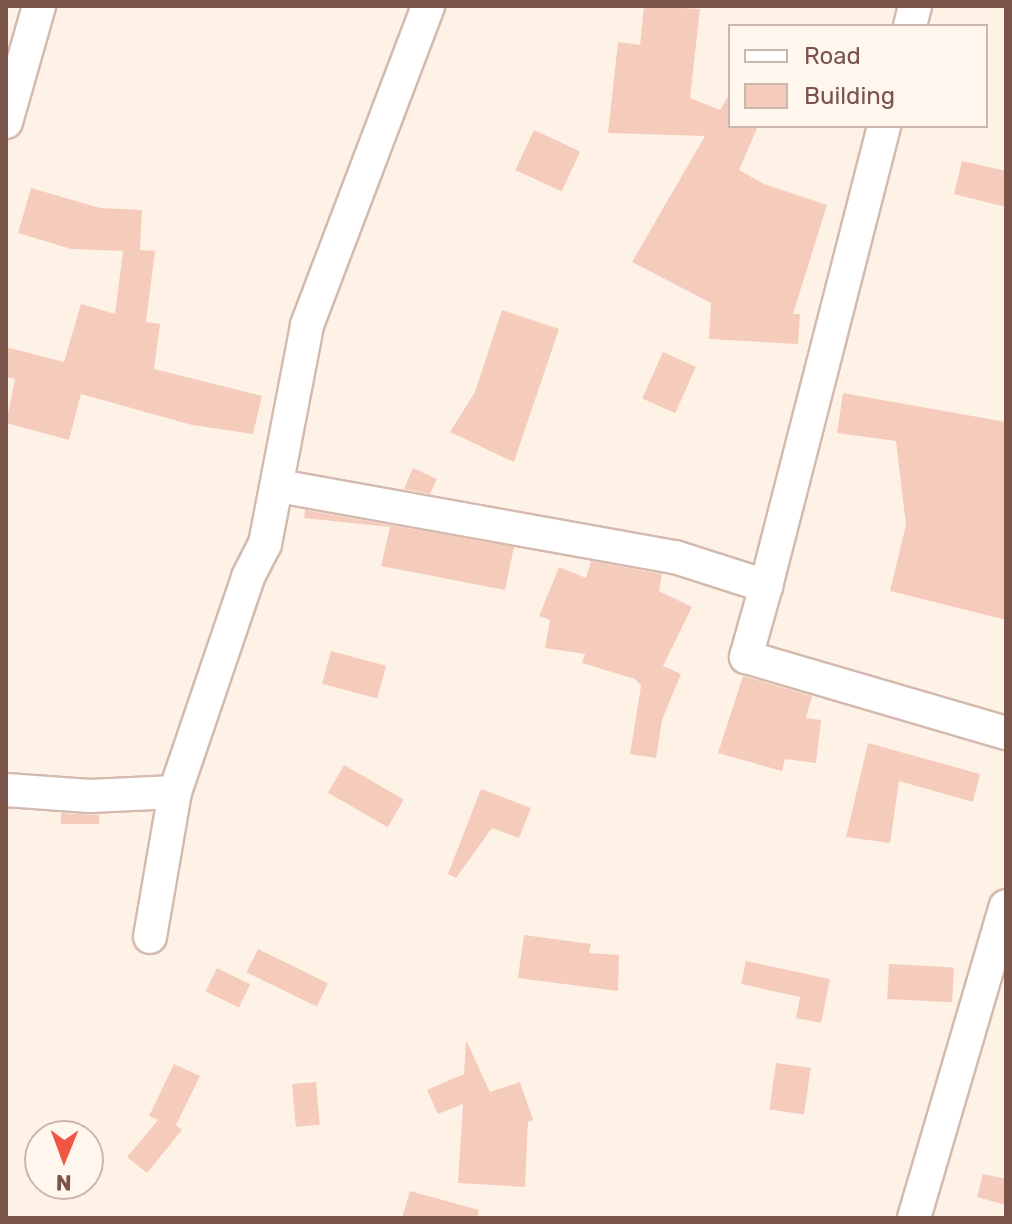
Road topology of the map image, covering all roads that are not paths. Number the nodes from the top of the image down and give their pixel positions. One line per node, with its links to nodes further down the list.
1 (39, 6): 3 (street)
2 (428, 6): 5 (street)
3 (6, 122)
4 (883, 128): 6 (street)
5 (279, 486): 6 (street); 9 (street)
6 (766, 586): 7 (street)
7 (1006, 733)
8 (6, 790): 9 (street)
9 (175, 792): 11 (street)
10 (1006, 906): 12 (street)
11 (150, 937)
12 (914, 1218)

